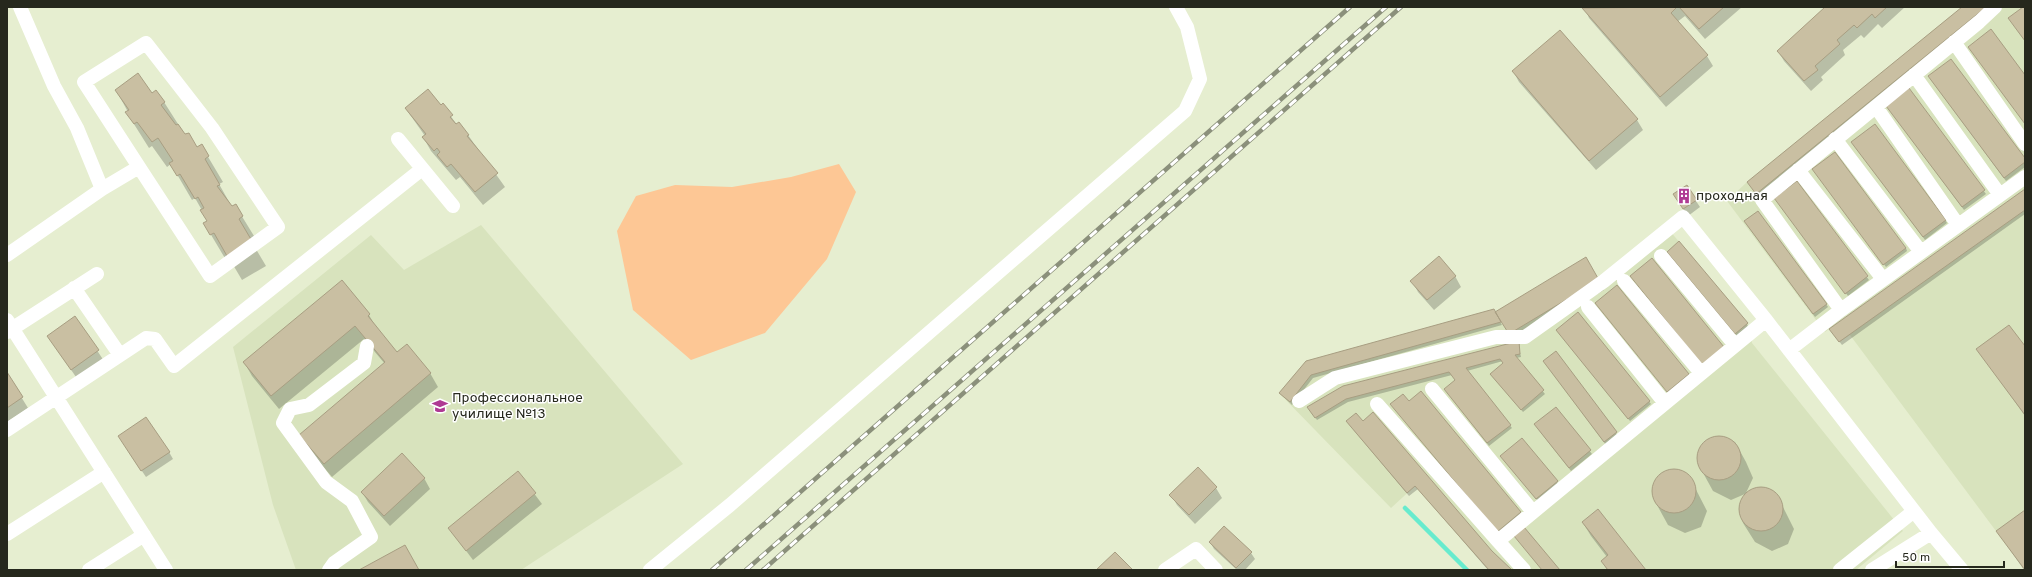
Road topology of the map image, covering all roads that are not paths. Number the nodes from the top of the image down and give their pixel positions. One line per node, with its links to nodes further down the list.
1 (20, 7): 14 (street)
2 (1176, 7): 50 (street)
3 (1995, 7): 4 (street)
4 (1954, 42): 5 (street); 9 (street)
5 (1914, 75): 6 (street); 15 (street)
6 (1876, 107): 8 (street); 17 (street)
7 (398, 139): 11 (street)
8 (1835, 139): 12 (street); 18 (street)
9 (2025, 144)
10 (139, 167): 10 (street); 14 (street)
11 (422, 169): 16 (street); 32 (street)
12 (1798, 170): 22 (street); 26 (street)
13 (2025, 177): 15 (street)
14 (102, 189): 19 (street)
15 (2000, 195): 17 (street)
16 (453, 206)
17 (1958, 225): 18 (street)
18 (1921, 252): 22 (street)
19 (7, 255)
20 (1661, 256): 29 (street)
21 (97, 274): 24 (street)
22 (1883, 279): 26 (street)
23 (1624, 281): 33 (street)
24 (74, 288): 28 (street); 32 (street)
25 (1588, 307): 37 (street)
26 (1841, 310): 31 (street)
27 (1766, 320): 29 (street); 31 (street); 36 (street)
28 (9, 326): 35 (street)
29 (1735, 345): 33 (street)
30 (367, 346): 49 (street)
31 (1789, 350): 41 (street)
32 (120, 355): 35 (street)
33 (1701, 373): 37 (street)
34 (1432, 388): 42 (street)
35 (56, 397): 39 (street); 40 (street)
36 (1299, 401)
37 (1665, 403): 42 (street)
38 (1377, 404): 46 (street)
39 (7, 430)
40 (104, 472): 44 (street); 45 (street)
41 (1914, 511): 43 (street); 54 (street)
42 (1533, 512): 46 (street)
43 (1930, 533): 55 (street); 56 (street)
44 (7, 534)
45 (144, 535): 47 (street); 48 (street)
46 (1498, 541): 53 (street)
47 (89, 570)
48 (166, 570)
49 (329, 570)
50 (650, 570)
51 (1165, 570): 52 (street)
52 (1216, 570)
53 (1524, 570)
54 (1840, 570)
55 (1872, 570)
56 (1962, 570)

